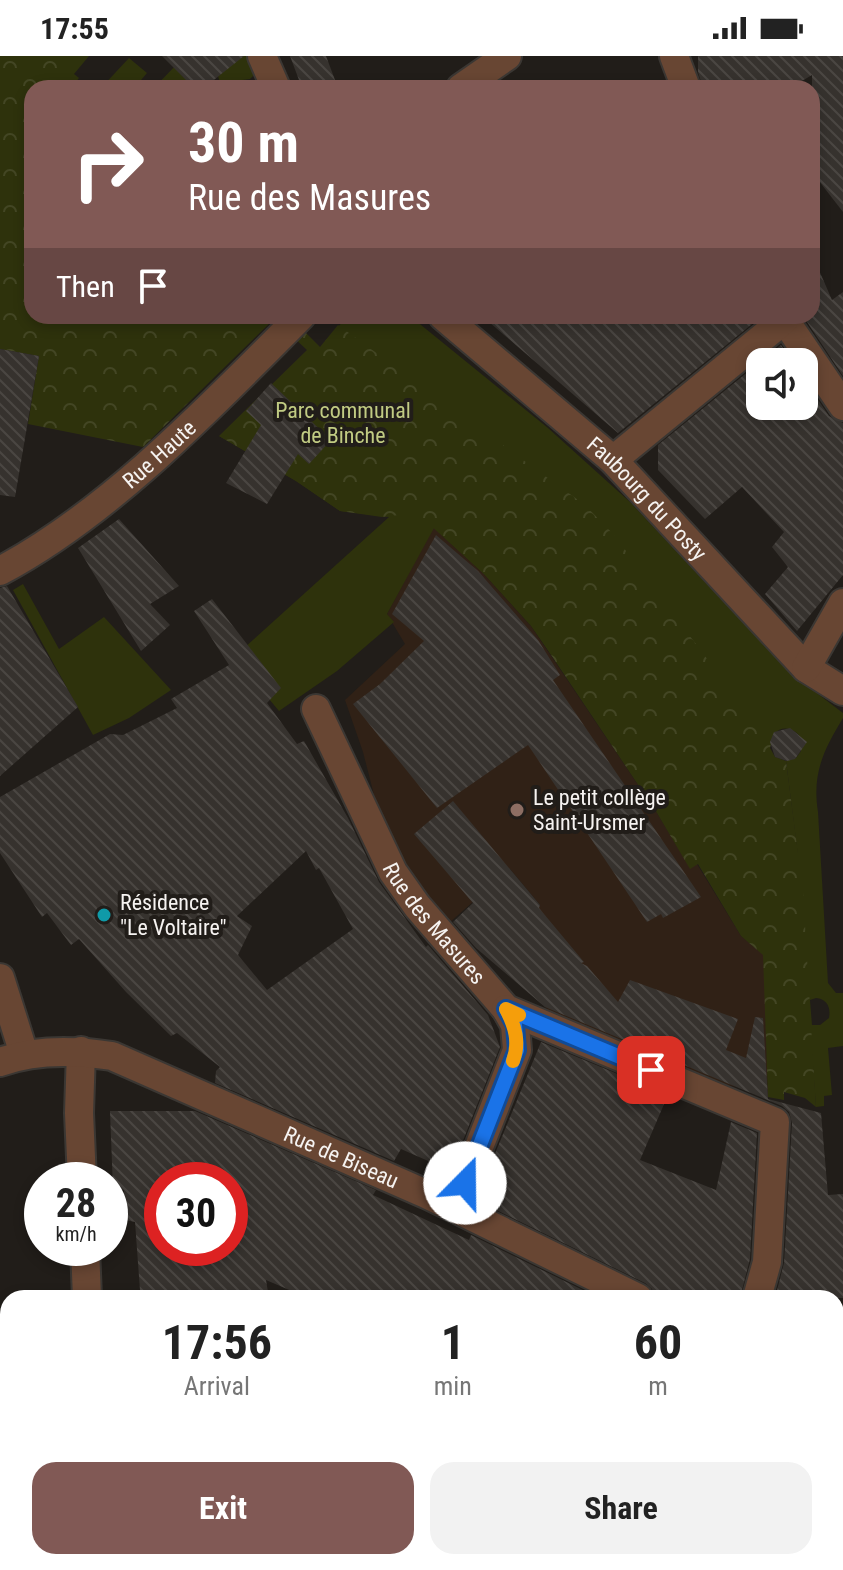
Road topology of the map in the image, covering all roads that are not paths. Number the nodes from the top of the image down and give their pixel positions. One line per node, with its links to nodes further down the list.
1 (262, 56): 4 (street)
2 (507, 56): 5 (street)
3 (674, 56): 6 (street)
4 (272, 80)
5 (472, 80)
6 (683, 80)
7 (293, 324): 13 (street, Rue Haute)
8 (452, 324): 12 (street, Faubourg du Posty)
9 (776, 324): 12 (street)
10 (787, 324): 11 (street)
11 (843, 406)
12 (613, 460): 15 (street, Faubourg du Posty)
13 (0, 571)
14 (843, 603): 15 (street)
15 (806, 668): 16 (street, Faubourg du Posty)
16 (843, 691)
17 (316, 709): 19 (street, Rue des Masures)
18 (0, 978): 21 (street)
19 (506, 1009): 23 (street); 27 (street, Rue des Masures)
20 (81, 1051): 21 (street, Rue de Biseau); 22 (street); 23 (street, Rue de Biseau)
21 (12, 1058)
22 (81, 1162)
23 (455, 1208): 26 (street, Rue de Biseau)
24 (86, 1266): 25 (street)
25 (87, 1290)
26 (622, 1290)
27 (759, 1290)

